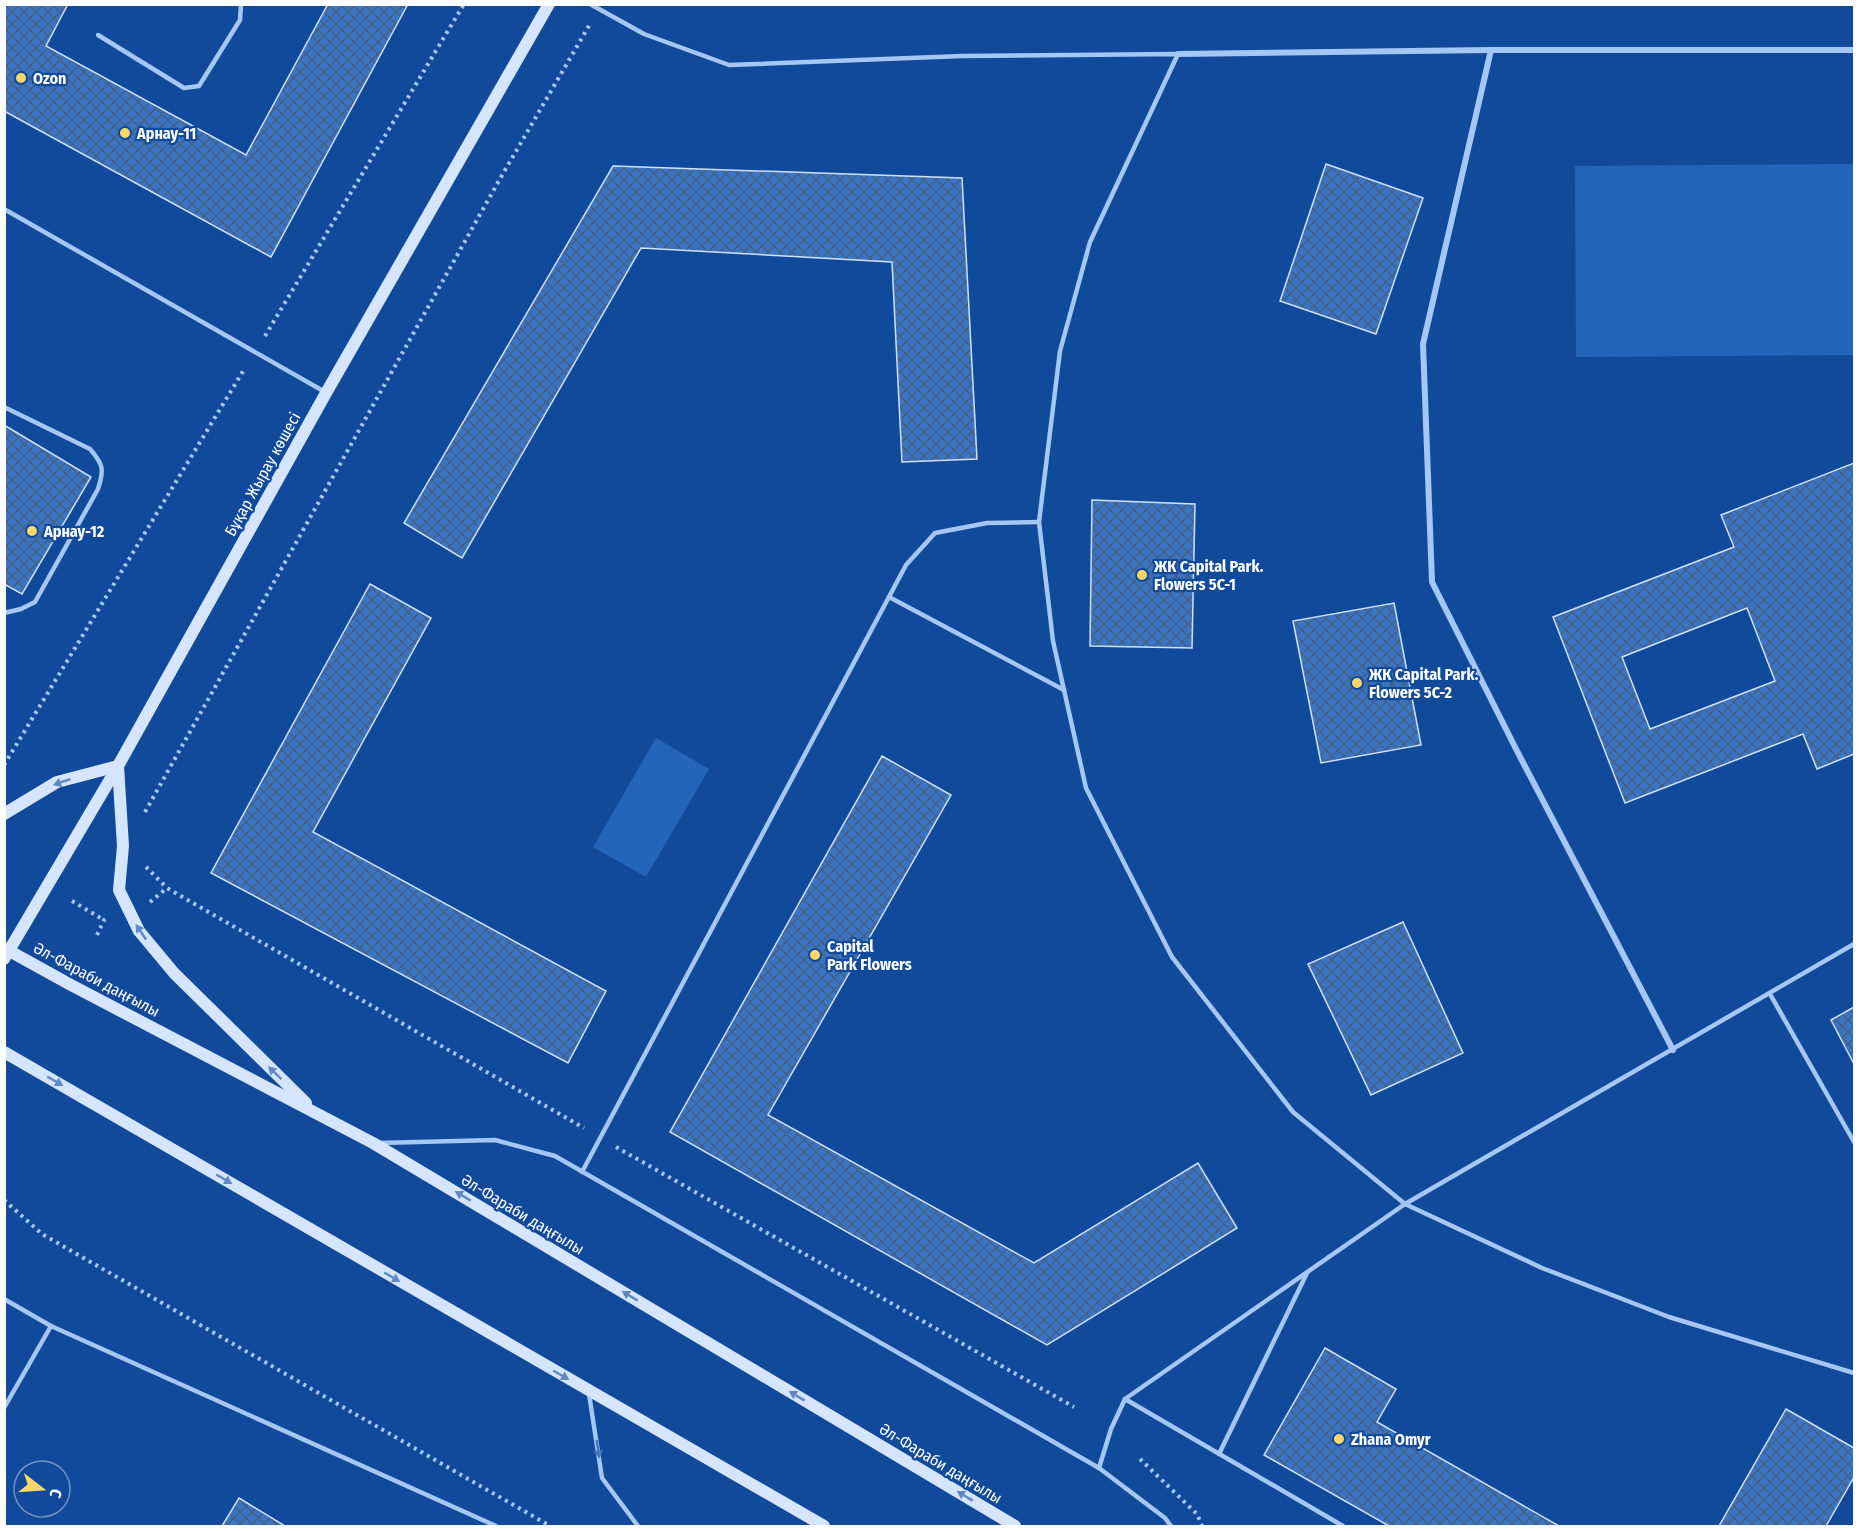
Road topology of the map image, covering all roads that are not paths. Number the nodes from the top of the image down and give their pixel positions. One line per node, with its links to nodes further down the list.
1 (241, 4): 4 (lane)
2 (549, 4): 9 (main road, Бұқар Жырау көшесі)
3 (590, 4): 7 (lane)
4 (98, 36)
5 (1491, 50): 6 (street); 7 (street); 20 (street)
6 (1854, 50)
7 (1178, 54): 11 (lane)
8 (4, 209): 9 (lane)
9 (326, 393): 15 (main road, Бұқар Жырау көшесі)
10 (4, 407): 13 (lane)
11 (1039, 522): 12 (lane); 14 (lane)
12 (889, 597): 14 (lane); 25 (lane)
13 (4, 613)
14 (1064, 690): 26 (lane)
15 (118, 765): 16 (main road, one-way to 16); 18 (main road, Бұқар Жырау көшесі); 22 (main road, one-way to 15)
16 (4, 814)
17 (1854, 944): 19 (lane)
18 (6, 952): 22 (main road, Әл-Фараби даңғылы)
19 (1770, 994): 20 (lane); 23 (lane)
20 (1673, 1050): 26 (lane)
21 (4, 1052): 31 (main road, one-way to 31)
22 (317, 1114): 24 (main road, Әл-Фараби даңғылы)
23 (1854, 1142)
24 (374, 1143): 25 (lane); 39 (main road, Әл-Фараби даңғылы, one-way to 24)
25 (582, 1172): 35 (lane)
26 (1405, 1204): 27 (lane); 30 (lane)
27 (1308, 1271): 32 (lane); 34 (lane)
28 (4, 1299): 29 (lane)
29 (51, 1326): 33 (lane); 36 (lane)
30 (1854, 1373)
31 (589, 1391): 37 (lane, one-way to 37); 38 (main road)
32 (1125, 1399): 34 (lane); 35 (lane)
33 (4, 1408)
34 (1219, 1454): 41 (lane)
35 (1099, 1468): 40 (lane)
36 (496, 1527)
37 (638, 1527)
38 (824, 1527)
39 (1015, 1527)
40 (1171, 1527)
41 (1342, 1527)

